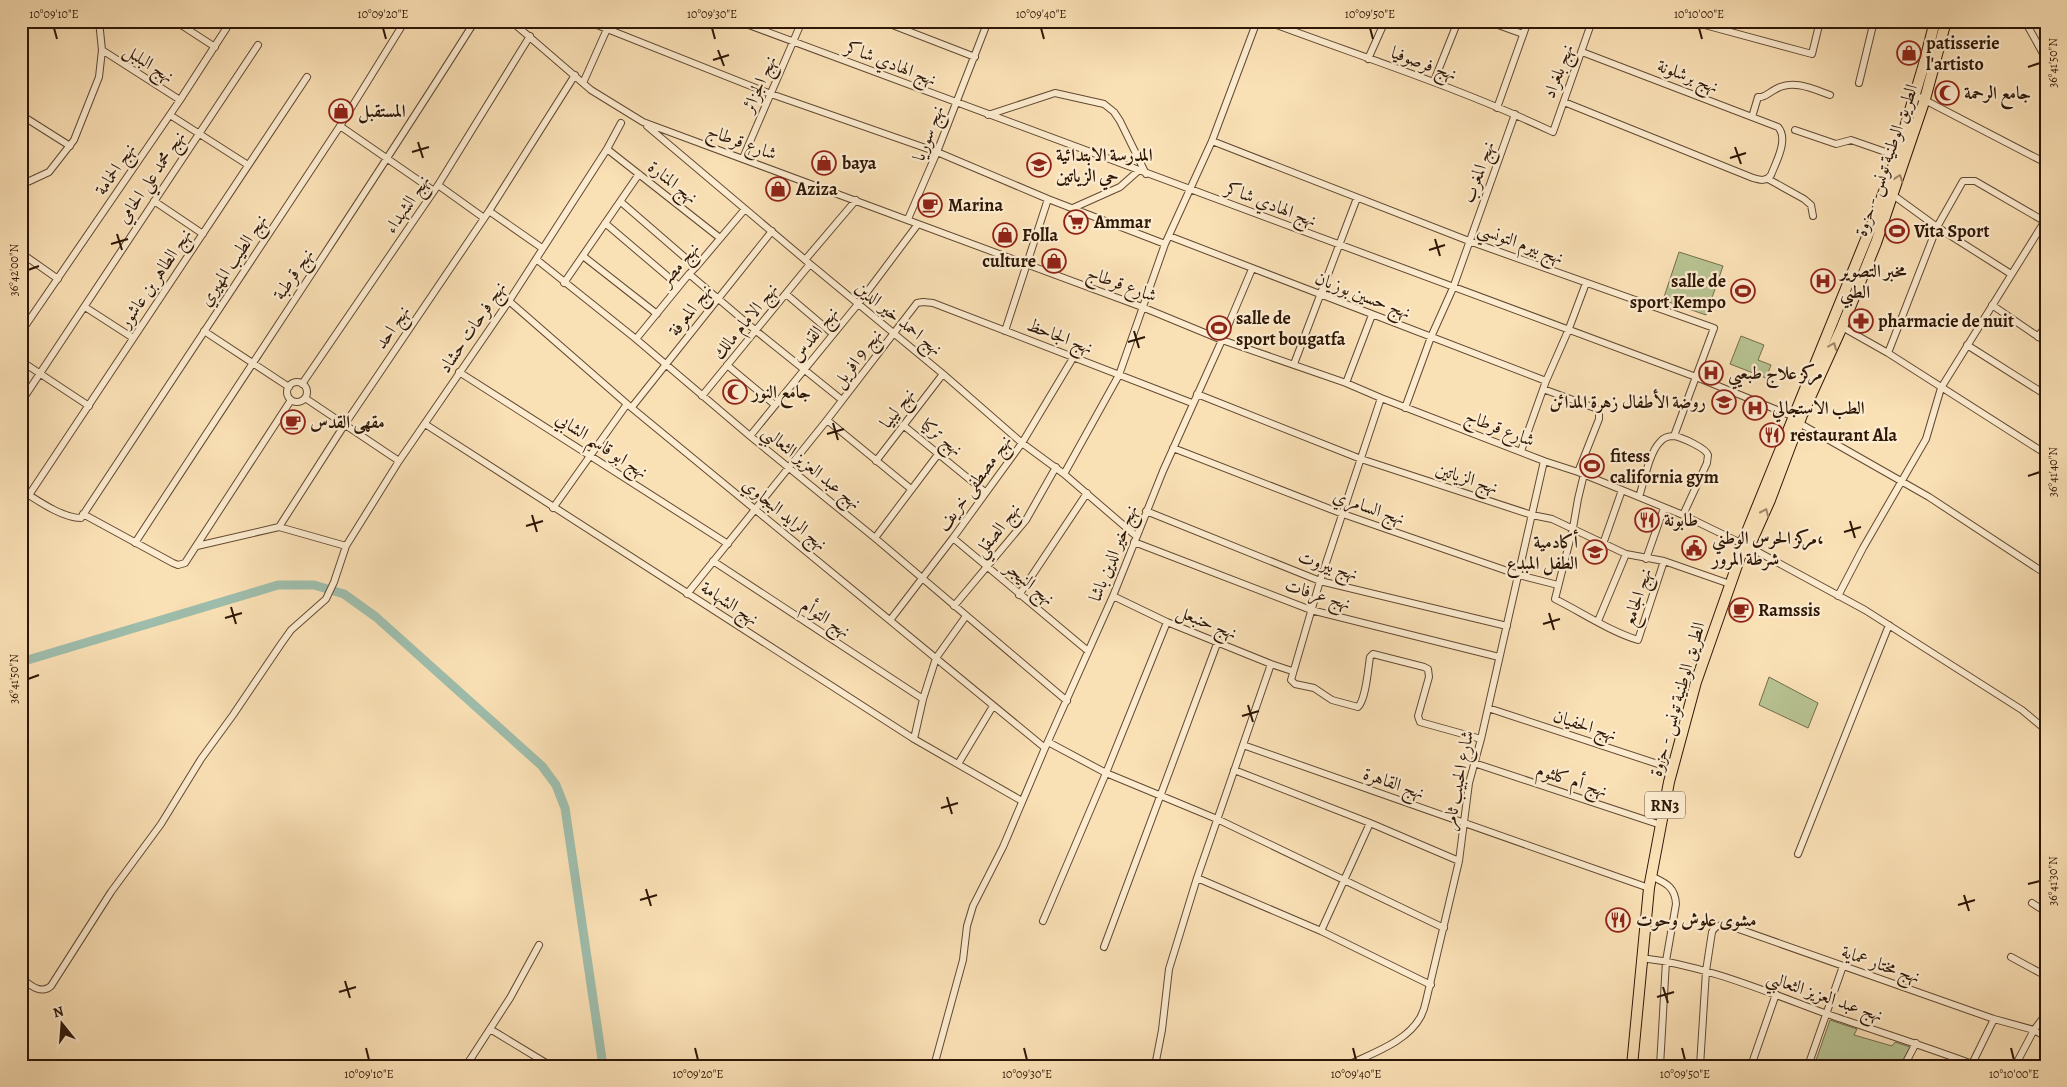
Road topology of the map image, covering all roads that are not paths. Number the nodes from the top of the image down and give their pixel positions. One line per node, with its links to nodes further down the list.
1 (98, 21): 32 (street)
2 (175, 21): 31 (street)
3 (230, 21): 31 (street, نهج الحمامة)
4 (406, 21): 56 (street, نهج الطيب المهيري)
5 (475, 21): 65 (street, نهج قرطبة)
6 (510, 21): 28 (street, شارع قرطاج)
7 (588, 21): 26 (street)
8 (616, 21): 26 (street)
9 (738, 21): 29 (street, نهج الهادي شاكر)
10 (802, 21): 29 (street, نهج الجزائر)
11 (882, 21): 34 (street)
12 (988, 21): 34 (street, نهج سوريا)
13 (1257, 21): 60 (street)
14 (1266, 21): 35 (street, نهج فرصوفيا)
15 (1385, 21): 35 (street)
16 (1458, 21): 39 (street)
17 (1488, 21): 27 (street)
18 (1528, 21): 27 (street)
19 (1592, 21): 33 (street, نهج بلغراد)
20 (1690, 21): 21 (street)
21 (1820, 21)
22 (1874, 21): 41 (street)
23 (1935, 21): 44 (main road, الطريق الوطنية تونس - حزوة / RN3)
24 (1946, 21): 44 (main road, الطريق الوطنية تونس - حزوة / RN3)
25 (2025, 21): 36 (street)
26 (610, 30): 40 (street); 42 (street)
27 (1523, 34): 48 (street)
28 (530, 36): 37 (street, شارع قرطاج); 74 (street, نهج الشهداء)
29 (794, 42): 42 (street, نهج الجزائر); 47 (street, نهج الهادي شاكر)
30 (258, 45): 59 (street, نهج محمد علي الحامي)
31 (215, 47): 45 (street, نهج الحمامة)
32 (102, 50): 45 (street, نهج البلبل); 61 (street)
33 (1582, 52): 46 (street, نهج بلغراد); 53 (street, نهج برشلونة)
34 (975, 57): 47 (street, نهج سوريا)
35 (1368, 59): 39 (street, نهج فرصوفيا)
36 (2046, 59)
37 (575, 75): 40 (street, شارع قرطاج); 84 (street, نهج احد)
38 (307, 77): 68 (street, نهج الطاهر بن عاشور)
39 (1434, 81): 48 (street, نهج فرصوفيا)
40 (583, 83): 54 (street, شارع قرطاج)
41 (1859, 83)
42 (771, 94): 63 (street); 66 (street, نهج الجزائر)
43 (1830, 95): 53 (street)
44 (1920, 97): 64 (main road, الطريق الوطنية تونس - حزوة / RN3); 67 (street); 76 (main road, الطريق الوطنية تونس - حزوة / RN3, one-way to 44)
45 (180, 100): 51 (street, نهج الحمامة)
46 (1564, 102): 58 (street, نهج بلغراد); 72 (street)
47 (956, 103): 52 (street, نهج الهادي شاكر); 63 (street, نهج سوريا)
48 (1497, 108): 49 (street, نهج فرصوفيا)
49 (1515, 114): 58 (street, نهج فرصوفيا); 96 (street, نهج المغرب)
50 (21, 115): 61 (street)
51 (170, 115): 59 (street); 109 (street, نهج الحمامة)
52 (988, 115): 69 (street, نهج الهادي شاكر); 71 (street)
53 (1752, 117): 72 (street, نهج برشلونة)
54 (643, 122): 66 (street, شارع قرطاج); 83 (street, نهج احمد خير الدين)
55 (622, 123): 62 (street, نهج فرحات حشاد)
56 (340, 126): 65 (street); 128 (street, نهج الطيب المهيري)
57 (1795, 130): 64 (street)
58 (1553, 132)
59 (198, 134): 68 (street); 79 (street, نهج محمد علي الحامي)
60 (1212, 141): 75 (street); 77 (street, نهج بيرم التونسي)
61 (70, 146): 73 (street)
62 (607, 149): 70 (street, نهج المنارة); 99 (street, نهج فرحات حشاد)
63 (937, 152): 78 (street); 87 (street, نهج سوريا)
64 (1897, 156): 174 (main road, الطريق الوطنية تونس - حزوة / RN3)
65 (389, 158): 74 (street); 144 (street, نهج قرطبة)
66 (743, 158): 80 (street, شارع قرطاج)
67 (2046, 163)
68 (248, 166): 93 (street, نهج الطاهر بن عاشور)
69 (1138, 171): 71 (street, نهج الهادي شاكر); 82 (street)
70 (640, 174): 81 (street); 95 (street, نهج المنارة)
71 (1146, 174): 75 (street, نهج الهادي شاكر)
72 (1768, 179): 85 (street)
73 (21, 185)
74 (436, 188): 86 (street); 156 (street, نهج الشهداء)
75 (1190, 189): 94 (street); 98 (street, نهج الهادي شاكر)
76 (1893, 196): 91 (street); 126 (main road, الطريق الوطنية تونس - حزوة / RN3)
77 (1357, 198): 96 (street, نهج بيرم التونسي); 98 (street)
78 (1048, 199): 82 (street); 104 (street)
79 (154, 200): 93 (street); 121 (street, نهج محمد علي الحامي)
80 (856, 200): 87 (street, شارع قرطاج); 103 (street, نهج الامام مالك)
81 (621, 202): 89 (street); 105 (street)
82 (1073, 208): 97 (street)
83 (745, 209): 92 (street, نهج احمد خير الدين); 95 (street, نهج مصر)
84 (489, 211): 86 (street, نهج احد); 99 (street)
85 (1813, 216)
86 (484, 218): 175 (street, نهج احد)
87 (908, 219): 90 (street, شارع قرطاج)
88 (2045, 220): 91 (street); 108 (street)
89 (605, 223): 101 (street); 112 (street)
90 (918, 224): 104 (street, شارع قرطاج); 119 (street, نهج القدس)
91 (1937, 226): 108 (street); 141 (street)
92 (772, 231): 103 (street, نهج احمد خير الدين); 116 (street, نهج المعرفة)
93 (203, 234): 136 (street, نهج الطاهر بن عاشور)
94 (1169, 236): 97 (street); 106 (street, نهج حسين بوزيان)
95 (720, 238): 105 (street, نهج مصر)
96 (1469, 240): 111 (street, نهج بيرم التونسي); 113 (street, نهج المغرب)
97 (1164, 244): 122 (street)
98 (1340, 246): 113 (street, نهج الهادي شاكر); 115 (street)
99 (542, 248): 102 (street, نهج فرحات حشاد)
100 (21, 253): 109 (street)
101 (583, 256): 110 (street); 123 (street)
102 (536, 259): 110 (street, نهج عبد العزيز الثعالبي); 117 (street, نهج فرحات حشاد)
103 (807, 262): 114 (street, نهج الامام مالك); 119 (street, نهج احمد خير الدين)
104 (1027, 265): 122 (street, شارع قرطاج); 129 (street)
105 (696, 267): 107 (street, نهج مصر)
106 (1252, 269): 115 (street, نهج حسين بوزيان); 138 (street, نهج خير الدين باشا)
107 (689, 274): 112 (street, نهج مصر); 116 (street)
108 (2011, 274): 120 (street)
109 (58, 279): 131 (street, نهج الحمامة)
110 (564, 283): 137 (street, نهج عبد العزيز الثعالبي)
111 (1586, 283): 130 (street); 153 (street, نهج بيرم التونسي)
112 (679, 286): 123 (street, نهج مصر)
113 (1453, 288): 130 (street, نهج الهادي شاكر); 134 (street, نهج المغرب)
114 (786, 294): 127 (street, نهج الامام مالك); 132 (street)
115 (1322, 294): 124 (street, نهج حسين بوزيان); 145 (street)
116 (718, 297): 127 (street); 147 (street, نهج المعرفة)
117 (509, 301): 149 (street, نهج فرحات حشاد); 169 (street, نهج الرايد البجاوي)
118 (917, 303): 129 (street, نهج الجاحظ); 133 (street, نهج 9 افريل)
119 (858, 304): 132 (street, نهج القدس); 133 (street, نهج احمد خير الدين)
120 (1992, 305): 135 (street); 140 (street)
121 (85, 306): 136 (street); 150 (street, نهج محمد علي الحامي)
122 (1142, 307): 138 (street, شارع قرطاج); 152 (street)
123 (657, 314): 137 (street, نهج مصر)
124 (1372, 315): 134 (street, نهج حسين بوزيان); 155 (street)
125 (2046, 325): 135 (street)
126 (1842, 327): 141 (street); 174 (main road, الطريق الوطنية تونس - حزوة / RN3, one-way to 126)
127 (755, 330): 146 (street, نهج الامام مالك); 148 (street)
128 (204, 331): 144 (street); 206 (street, نهج الطيب المهيري)
129 (1005, 331): 142 (street, نهج الجاحظ)
130 (1568, 331): 153 (street, نهج الهادي شاكر); 154 (street)
131 (21, 332)
132 (833, 334): 148 (street, نهج القدس)
133 (895, 334): 151 (street, نهج احمد خير الدين); 166 (street, نهج 9 افريل)
134 (1431, 337): 154 (street, نهج حسين بوزيان); 172 (street, نهج المغرب)
135 (2038, 337): 139 (street)
136 (133, 338): 171 (street, نهج الطاهر بن عاشور)
137 (636, 339): 147 (street, نهج عبد العزيز الثعالبي)
138 (1222, 340): 145 (street, شارع قرطاج); 160 (street, نهج خير الدين باشا)
139 (2046, 342)
140 (1967, 345): 158 (street); 161 (street)
141 (1888, 353): 158 (street)
142 (1073, 358): 152 (street, نهج الجاحظ); 180 (street, نهج مصطفى خريف)
143 (21, 361): 150 (street)
144 (252, 363): 157 (street); 215 (street, نهج قرطبة)
145 (1294, 364): 155 (street, شارع قرطاج)
146 (727, 365): 162 (street, نهج الامام مالك); 170 (street)
147 (666, 366): 162 (street, نهج عبد العزيز الثعالبي); 169 (street, نهج المعرفة)
148 (804, 370): 166 (street); 170 (street, نهج القدس)
149 (459, 372): 176 (street, نهج فرحات حشاد); 185 (street, نهج ابو قاسم الشابي)
150 (39, 373): 167 (street, نهج محمد علي الحامي); 171 (street)
151 (943, 374): 177 (street, نهج ليبيا); 180 (street, نهج احمد خير الدين)
152 (1119, 374): 168 (street, نهج الجاحظ); 193 (street)
153 (1696, 377): 174 (street, نهج الهادي شاكر); 179 (street, نهج بيرم التونسي)
154 (1546, 381): 159 (street)
155 (1346, 383): 164 (street, شارع قرطاج)
156 (302, 384): 157 (street); 163 (street)
157 (288, 387): 165 (street)
158 (1940, 388): 184 (street); 194 (street)
159 (1543, 389): 182 (street); 192 (street)
160 (1197, 394): 168 (street, نهج خير الدين باشا); 186 (street, نهج الزياتين)
161 (2046, 395)
162 (702, 396): 178 (street, نهج عبد العزيز الثعالبي)
163 (305, 398): 165 (street); 175 (street)
164 (1381, 398): 172 (street, شارع قرطاج); 186 (street)
165 (291, 400): 218 (street)
166 (842, 400): 173 (street, نهج 9 افريل)
167 (21, 402)
168 (1192, 403): 181 (street, نهج خير الدين باشا)
169 (630, 405): 185 (street, نهج المعرفة); 204 (street, نهج الرايد البجاوي)
170 (775, 405): 178 (street, نهج القدس)
171 (89, 406): 200 (street, نهج الطاهر بن عاشور)
172 (1405, 408): 182 (street, شارع قرطاج)
173 (827, 420): 187 (street); 190 (street, نهج 9 افريل)
174 (1796, 420): 194 (street, نهج الهادي شاكر); 220 (main road, الطريق الوطنية تونس - حزوة / RN3)
175 (344, 424): 189 (street); 210 (street, نهج احد)
176 (425, 424): 189 (street, نهج فرحات حشاد); 202 (street, نهج الشهامة)
177 (903, 425): 183 (street, نهج تركيا); 187 (street, نهج ليبيا)
178 (750, 436): 190 (street, نهج عبد العزيز الثعالبي)
179 (1674, 436): 201 (street); 209 (street)
180 (1022, 443): 191 (street, نهج احمد خير الدين); 198 (street, نهج مصطفى خريف)
181 (1172, 448): 205 (street, نهج خير الدين باشا); 207 (street, نهج السامري)
182 (1521, 451): 188 (street, شارع قرطاج)
183 (938, 452): 195 (street); 198 (street, نهج تركيا)
184 (2046, 454)
185 (591, 456): 202 (street, نهج المعرفة); 216 (street, نهج ابو قاسم الشابي)
186 (1361, 459): 207 (street); 208 (street, نهج الزياتين)
187 (876, 461): 195 (street)
188 (1544, 461): 192 (street, شارع قرطاج); 208 (street, شارع الحبيب ثامر)
189 (399, 462): 219 (street, نهج فرحات حشاد)
190 (789, 467): 204 (street, نهج 9 افريل); 212 (street, نهج عبد العزيز الثعالبي)
191 (1056, 468): 193 (street, نهج احمد خير الدين); 225 (street, نهج الصقلي)
192 (1581, 473): 197 (street, شارع قرطاج); 211 (street)
193 (1064, 474): 199 (street, نهج احمد خير الدين)
194 (1902, 481): 226 (street, نهج الهادي شاكر); 235 (street)
195 (911, 489): 212 (street)
196 (21, 490): 200 (street)
197 (1622, 490): 201 (street, شارع قرطاج); 217 (street)
198 (985, 492): 213 (street, نهج مصطفى خريف)
199 (1087, 493): 214 (street, نهج احمد خير الدين); 233 (street)
200 (29, 496): 206 (street)
201 (1639, 498): 203 (street, شارع قرطاج)
202 (553, 508): 232 (street, نهج الشهامة)
203 (1664, 508): 209 (street, شارع قرطاج); 222 (street)
204 (755, 509): 216 (street, نهج 9 افريل); 239 (street, نهج الرايد البجاوي)
205 (1146, 511): 214 (street, نهج خير الدين باشا); 229 (street, نهج بيروت)
206 (83, 514): 215 (street)
207 (1343, 514): 227 (street, نهج السامري); 229 (street)
208 (1532, 515): 211 (street, نهج الزياتين); 227 (street, شارع الحبيب ثامر)
209 (1683, 515): 220 (street, شارع قرطاج)
210 (279, 527): 218 (street); 219 (street)
211 (1574, 528): 217 (street, نهج الزياتين); 231 (street)
212 (875, 538): 228 (street, نهج عبد العزيز الثعالبي)
213 (953, 538): 225 (street, نهج النيجر); 228 (street, نهج مصطفى خريف)
214 (1135, 539): 234 (street, نهج خير الدين باشا); 237 (street, نهج عرفات)
215 (135, 543): 218 (street)
216 (728, 544): 223 (street, نهج 9 افريل)
217 (1603, 544): 221 (street, نهج الزياتين)
218 (198, 546)
219 (346, 546): 289 (street, نهج فرحات حشاد)
220 (1744, 548): 230 (main road, الطريق الوطنية تونس - حزوة / RN3); 235 (street, شارع قرطاج)
221 (1626, 554): 222 (street, نهج الزياتين); 240 (street)
222 (1646, 559): 224 (street, نهج الزياتين)
223 (713, 561): 232 (street, نهج 9 افريل); 250 (street, نهج التوأم)
224 (1664, 561): 230 (street, نهج الزياتين); 240 (street, نهج الجامع)
225 (987, 568): 233 (street, نهج النيجر); 236 (street, نهج الصقلي)
226 (2046, 574)
227 (1519, 575): 231 (street, نهج السامري); 243 (street, شارع الحبيب ثامر)
228 (922, 579): 236 (street, نهج عبد العزيز الثعالبي); 239 (street, نهج مصطفى خريف)
229 (1320, 581): 237 (street); 243 (street, نهج بيروت)
230 (1730, 584): 261 (main road, الطريق الوطنية تونس - حزوة / RN3)
231 (1558, 585): 240 (street, نهج الجامع)
232 (687, 594): 255 (street, نهج الشهامة)
233 (1019, 595): 245 (street, نهج النيجر)
234 (1113, 596): 241 (street, نهج حنبعل); 245 (street, نهج خير الدين باشا)
235 (1838, 596): 242 (street, شارع قرطاج)
236 (954, 606): 238 (street, نهج عبد العزيز الثعالبي)
237 (1311, 610): 246 (street, نهج عرفات); 249 (street)
238 (966, 616): 247 (street); 251 (street, نهج عبد العزيز الثعالبي)
239 (890, 619): 247 (street, نهج الرايد البجاوي)
240 (1598, 621)
241 (1167, 622): 244 (street, نهج حنبعل); 263 (street)
242 (1889, 625): 254 (street, شارع قرطاج); 270 (street)
243 (1507, 626): 246 (street, شارع الحبيب ثامر)
244 (1218, 641): 248 (street, نهج حنبعل); 264 (street)
245 (1088, 651): 251 (street, نهج خير الدين باشا)
246 (1499, 656): 253 (street, شارع الحبيب ثامر)
247 (936, 658): 250 (street); 252 (street, نهج الرايد البجاوي)
248 (1271, 664): 249 (street, نهج حنبعل); 258 (street)
249 (1292, 674): 256 (street, نهج حنبعل)
250 (923, 699): 255 (street)
251 (1067, 701): 257 (street, نهج خير الدين باشا)
252 (993, 706): 257 (street, نهج الرايد البجاوي); 260 (street)
253 (1488, 708): 256 (street, شارع الحبيب ثامر); 261 (street, نهج الحفيان)
254 (2046, 730)
255 (914, 739): 260 (street, نهج الشهامة)
256 (1481, 739): 259 (street, شارع الحبيب ثامر)
257 (1046, 745): 263 (street, نهج الرايد البجاوي); 265 (street, نهج خير الدين باشا)
258 (1243, 745): 262 (street); 268 (street, نهج القاهرة)
259 (1474, 763): 268 (street, شارع الحبيب ثامر); 269 (street, نهج أم كلثوم)
260 (958, 764): 265 (street, نهج الشهامة)
261 (1673, 769): 269 (main road, الطريق الوطنية تونس - حزوة / RN3)
262 (1234, 770): 266 (street); 267 (street)
263 (1106, 772): 264 (street, نهج الرايد البجاوي); 278 (street)
264 (1160, 796): 266 (street, نهج الرايد البجاوي); 282 (street)
265 (1022, 802): 303 (street, نهج خير الدين باشا)
266 (1217, 819): 273 (street); 274 (street, نهج الرايد البجاوي)
267 (1370, 823): 271 (street); 274 (street)
268 (1464, 823): 271 (street, شارع الحبيب ثامر); 275 (street, نهج القاهرة)
269 (1660, 825): 272 (main road, الطريق الوطنية تونس - حزوة / RN3)
270 (1798, 854)
271 (1459, 861): 279 (street, شارع الحبيب ثامر)
272 (1651, 876): 275 (main road, الطريق الوطنية تونس - حزوة / RN3); 285 (street)
273 (1197, 878): 280 (street); 304 (street)
274 (1344, 881): 279 (street, نهج الرايد البجاوي); 280 (street)
275 (1649, 888): 284 (main road, الطريق الوطنية تونس - حزوة / RN3)
276 (2032, 903): 277 (street)
277 (2046, 912)
278 (1043, 921)
279 (1444, 928): 290 (street, شارع الحبيب ثامر)
280 (1321, 931): 290 (street)
281 (539, 945): 295 (street)
282 (1104, 947)
283 (2010, 957): 288 (street)
284 (1641, 958): 285 (street, نهج عبد العزيز الثعالبي); 299 (main road, الطريق الوطنية تونس - حزوة / RN3)
285 (1666, 961): 287 (street, نهج عبد العزيز الثعالبي); 307 (street)
286 (1844, 966): 287 (street, نهج مختار عماية); 292 (street); 294 (street, نهج مختار عماية)
287 (1706, 971): 291 (street, نهج عبد العزيز الثعالبي); 308 (street)
288 (2046, 976)
289 (21, 978)
290 (1430, 985): 305 (street, شارع الحبيب ثامر)
291 (1776, 994): 292 (street, نهج عبد العزيز الثعالبي); 309 (street)
292 (1826, 1013): 298 (street, نهج عبد العزيز الثعالبي); 310 (street)
293 (2046, 1014): 296 (street)
294 (1994, 1019): 296 (street, نهج مختار عماية); 300 (street)
295 (490, 1029): 301 (street); 302 (street)
296 (2034, 1030): 297 (street, نهج مختار عماية); 312 (street)
297 (2046, 1037)
298 (1916, 1043): 300 (street, نهج عبد العزيز الثعالبي); 311 (street)
299 (1632, 1064): 306 (street)
300 (1972, 1065)
301 (466, 1066)
302 (551, 1066)
303 (934, 1066)
304 (1155, 1066)
305 (1346, 1066)
306 (1644, 1066)
307 (1660, 1066)
308 (1700, 1066)
309 (1751, 1066)
310 (1808, 1066)
311 (1904, 1066)
312 (2015, 1066)

